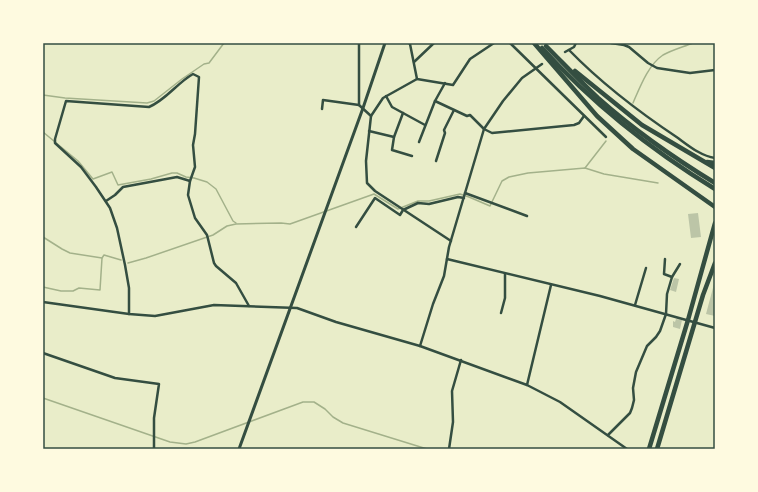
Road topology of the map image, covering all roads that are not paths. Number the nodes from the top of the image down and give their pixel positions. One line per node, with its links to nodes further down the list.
1 (359, 43): 22 (street)
2 (385, 43): 23 (street)
3 (410, 43): 14 (street)
4 (434, 43): 14 (street)
5 (494, 43): 19 (street)
6 (510, 43): 16 (street)
7 (534, 43): 47 (highway)
8 (537, 43): 11 (highway)
9 (576, 43): 12 (street)
10 (612, 43): 17 (street)
11 (544, 46): 38 (highway); 42 (highway); 43 (highway)
12 (569, 50): 13 (street); 36 (street)
13 (565, 52)
14 (414, 62): 18 (street)
15 (542, 64): 16 (street)
16 (535, 68): 28 (street); 30 (street)
17 (715, 70)
18 (417, 79): 19 (street); 20 (street)
19 (445, 83): 21 (street)
20 (386, 96): 26 (street); 27 (street)
21 (435, 101): 25 (street); 29 (street)
22 (359, 105): 23 (street); 24 (street)
23 (363, 108): 27 (street); 64 (street)
24 (322, 109)
25 (454, 110): 30 (street); 37 (street)
26 (403, 113): 29 (street); 33 (street)
27 (371, 116): 31 (street)
28 (584, 116): 30 (street); 32 (street)
29 (425, 125): 34 (street)
30 (484, 129): 44 (street)
31 (368, 131): 33 (street); 48 (street)
32 (606, 136)
33 (394, 137): 35 (street)
34 (418, 142)
35 (412, 156)
36 (715, 158)
37 (436, 161)
38 (705, 162): 39 (highway); 40 (highway)
39 (715, 163)
40 (715, 168)
41 (190, 181): 46 (street); 46 (street); 62 (street)
42 (715, 183)
43 (715, 189)
44 (465, 193): 45 (street); 49 (street)
45 (464, 198): 48 (street); 52 (street)
46 (106, 201): 66 (street)
47 (715, 207)
48 (403, 210): 51 (street); 52 (street)
49 (527, 216)
50 (715, 223): 68 (highway)
51 (356, 227)
52 (451, 241): 53 (street)
53 (447, 259): 58 (street); 71 (street)
54 (665, 259): 59 (street)
55 (715, 263): 69 (highway)
56 (680, 264): 59 (street)
57 (646, 268): 63 (street)
58 (506, 274): 60 (street); 65 (street)
59 (672, 277): 67 (street)
60 (551, 285): 63 (street); 74 (street)
61 (43, 302): 66 (street)
62 (248, 306): 64 (street); 66 (street)
63 (635, 306): 67 (street)
64 (290, 308): 71 (street); 77 (street)
65 (501, 313)
66 (129, 314)
67 (666, 314): 68 (street); 75 (street)
68 (688, 320): 69 (street); 80 (highway)
69 (695, 322): 70 (street); 81 (highway)
70 (715, 328)
71 (420, 346): 73 (street)
72 (43, 354): 76 (street)
73 (461, 360): 74 (street); 78 (street)
74 (527, 385): 75 (street)
75 (608, 435): 79 (street)
76 (154, 449)
77 (239, 449)
78 (449, 449)
79 (627, 449)
80 (649, 449)
81 (657, 449)

